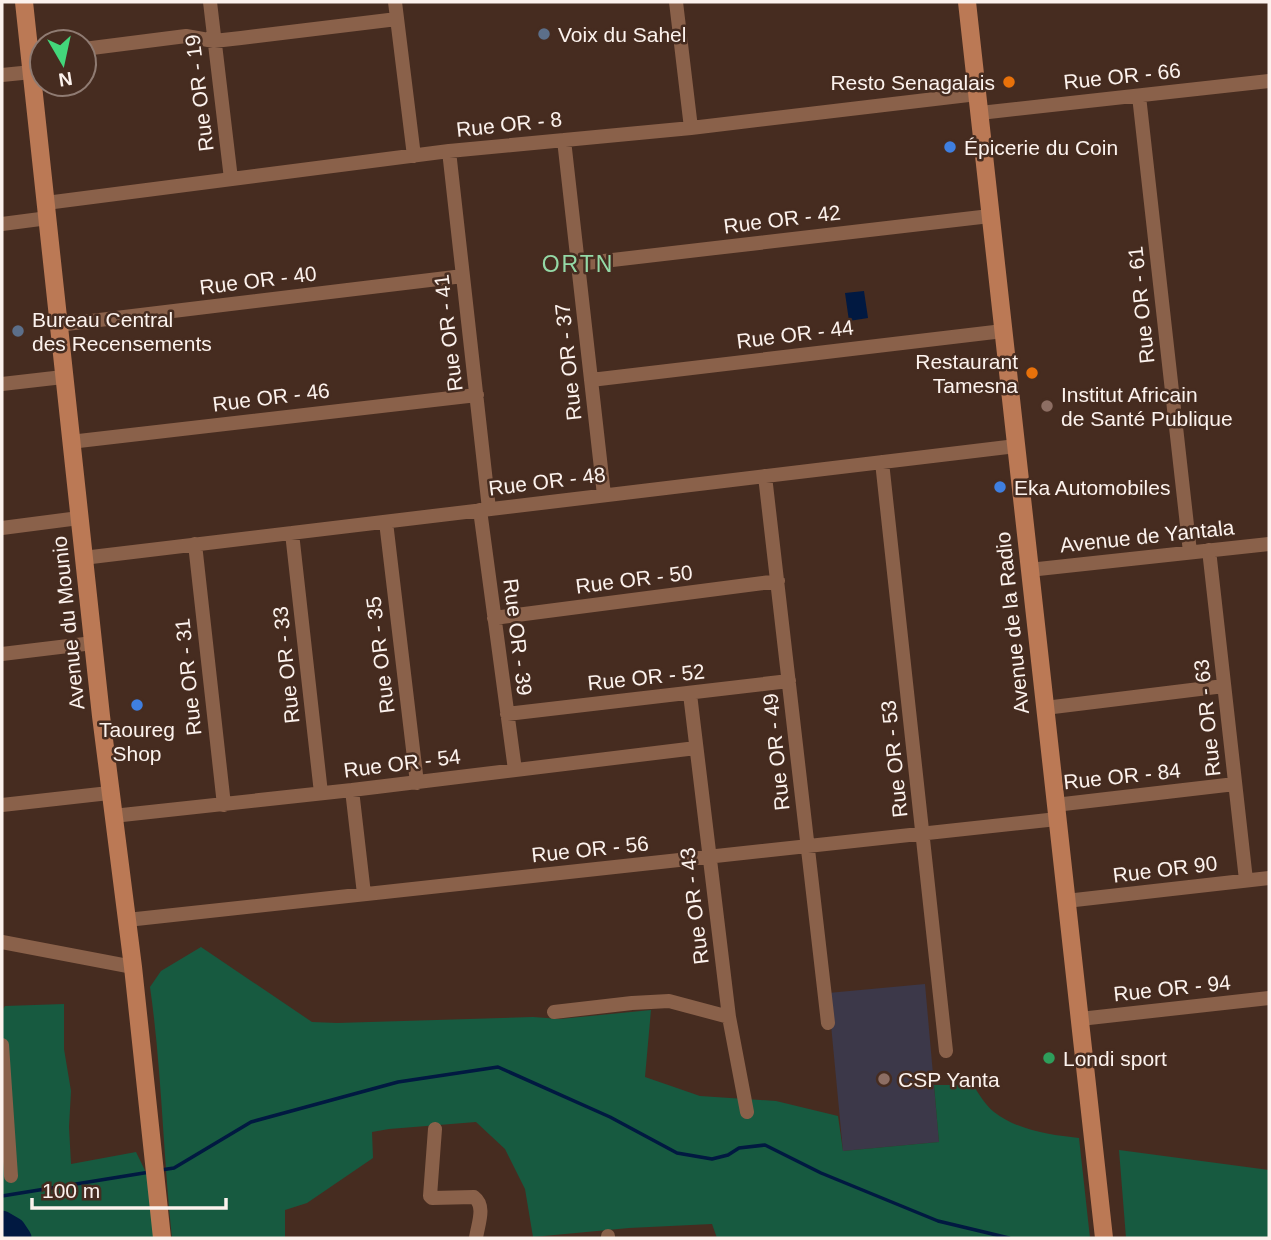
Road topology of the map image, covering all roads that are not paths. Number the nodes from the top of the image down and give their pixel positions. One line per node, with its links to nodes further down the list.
1 (24, 2): 7 (street, Avenue du Mounio)
2 (210, 2): 8 (street, Rue OR - 19)
3 (395, 2): 6 (street)
4 (676, 2): 17 (street)
5 (967, 2): 13 (street, Avenue de la Radio)
6 (397, 19): 8 (street); 20 (street)
7 (28, 28)
8 (214, 41): 9 (street); 21 (street, Rue OR - 19)
9 (98, 47)
10 (28, 64): 11 (street)
11 (2, 75)
12 (1269, 81): 14 (street, Rue OR - 66)
13 (977, 94): 16 (street, Avenue de la Radio); 17 (street, Rue OR - 8)
14 (1139, 96): 16 (street, Rue OR - 66); 46 (street, Rue OR - 61)
15 (37, 98): 22 (street, Avenue du Mounio)
16 (980, 113): 23 (street, Avenue de la Radio)
17 (691, 128): 18 (street, Rue OR - 8)
18 (564, 140): 19 (street, Rue OR - 8); 25 (street, Rue OR - 37)
19 (449, 151): 20 (street, Rue OR - 8); 26 (street, Rue OR - 41)
20 (414, 156): 21 (street, Rue OR - 8)
21 (231, 179): 22 (street, Rue OR - 8)
22 (47, 211): 24 (street, Rue OR - 8); 27 (street, Avenue du Mounio)
23 (990, 216): 25 (street, Rue OR - 42); 28 (street, Avenue de la Radio)
24 (2, 224)
25 (578, 264): 30 (street, Rue OR - 37)
26 (463, 276): 27 (street, Rue OR - 40); 32 (street, Rue OR - 41)
27 (58, 325): 29 (street, Avenue du Mounio)
28 (1003, 331): 30 (street, Rue OR - 44); 34 (street, Avenue de la Radio)
29 (64, 377): 31 (street); 33 (street, Avenue du Mounio)
30 (591, 380): 37 (street, Rue OR - 37)
31 (2, 384)
32 (477, 395): 33 (street, Rue OR - 46); 38 (street, Rue OR - 41)
33 (70, 442): 39 (street, Avenue du Mounio)
34 (1016, 446): 35 (street, Rue OR - 48); 48 (street, Avenue de la Radio)
35 (882, 462): 36 (street, Rue OR - 48); 69 (street, Rue OR - 53)
36 (765, 476): 37 (street, Rue OR - 48); 49 (street, Rue OR - 49)
37 (604, 495): 38 (street, Rue OR - 48)
38 (485, 510): 40 (street, Rue OR - 48); 50 (street, Rue OR - 39)
39 (79, 519): 41 (street); 47 (street, Avenue du Mounio)
40 (386, 522): 42 (street, Rue OR - 48); 60 (street, Rue OR - 35)
41 (2, 527)
42 (292, 533): 43 (street, Rue OR - 48); 64 (street, Rue OR - 33)
43 (195, 544): 47 (street, Rue OR - 48); 65 (street, Rue OR - 31)
44 (1269, 544): 45 (street, Avenue de Yantala)
45 (1209, 550): 46 (street, Avenue de Yantala); 54 (street, Rue OR - 63)
46 (1190, 552): 48 (street, Avenue de Yantala)
47 (83, 558): 51 (street, Avenue du Mounio)
48 (1029, 569): 56 (street, Avenue de la Radio)
49 (778, 581): 50 (street, Rue OR - 50); 53 (street, Rue OR - 49)
50 (494, 618): 57 (street, Rue OR - 39)
51 (93, 643): 52 (street); 63 (street, Avenue du Mounio)
52 (2, 654)
53 (789, 681): 55 (street, Rue OR - 52); 70 (street, Rue OR - 49)
54 (1224, 686): 56 (street); 61 (street, Rue OR - 63)
55 (690, 694): 57 (street, Rue OR - 52); 58 (street, Rue OR - 43)
56 (1045, 708): 67 (street, Avenue de la Radio)
57 (507, 714): 59 (street, Rue OR - 39)
58 (696, 748): 59 (street, Rue OR - 54); 71 (street, Rue OR - 43)
59 (515, 770): 60 (street, Rue OR - 54)
60 (417, 783): 62 (street, Rue OR - 54)
61 (1235, 784): 67 (street, Rue OR - 84); 73 (street, Rue OR - 63)
62 (352, 790): 64 (street, Rue OR - 54); 74 (street)
63 (109, 793): 66 (street); 68 (street, Avenue du Mounio)
64 (321, 793): 65 (street, Rue OR - 54)
65 (224, 804): 68 (street, Rue OR - 54)
66 (2, 805)
67 (1056, 812): 69 (street, Rue OR - 56); 75 (street, Avenue de la Radio)
68 (113, 817): 76 (street, Avenue du Mounio)
69 (923, 834): 70 (street, Rue OR - 56); 85 (street, Rue OR - 53)
70 (807, 846): 71 (street, Rue OR - 56); 83 (street, Rue OR - 49)
71 (710, 857): 74 (street, Rue OR - 56); 81 (street, Rue OR - 43)
72 (1269, 878): 73 (street, Rue OR 90)
73 (1246, 880): 75 (street, Rue OR 90)
74 (364, 894): 76 (street, Rue OR - 56)
75 (1066, 901): 82 (street, Avenue de la Radio)
76 (127, 920): 78 (street, Avenue du Mounio)
77 (2, 942): 78 (street)
78 (133, 967): 89 (street, Avenue du Mounio)
79 (1269, 998): 82 (street, Rue OR - 94)
80 (554, 1012): 81 (street)
81 (729, 1017): 86 (street, Rue OR - 43)
82 (1080, 1020): 91 (street, Avenue de la Radio)
83 (828, 1023)
84 (2, 1045): 88 (street)
85 (946, 1051)
86 (747, 1112)
87 (435, 1129): 90 (street)
88 (11, 1176)
89 (162, 1238)
90 (476, 1238)
91 (1104, 1238)

